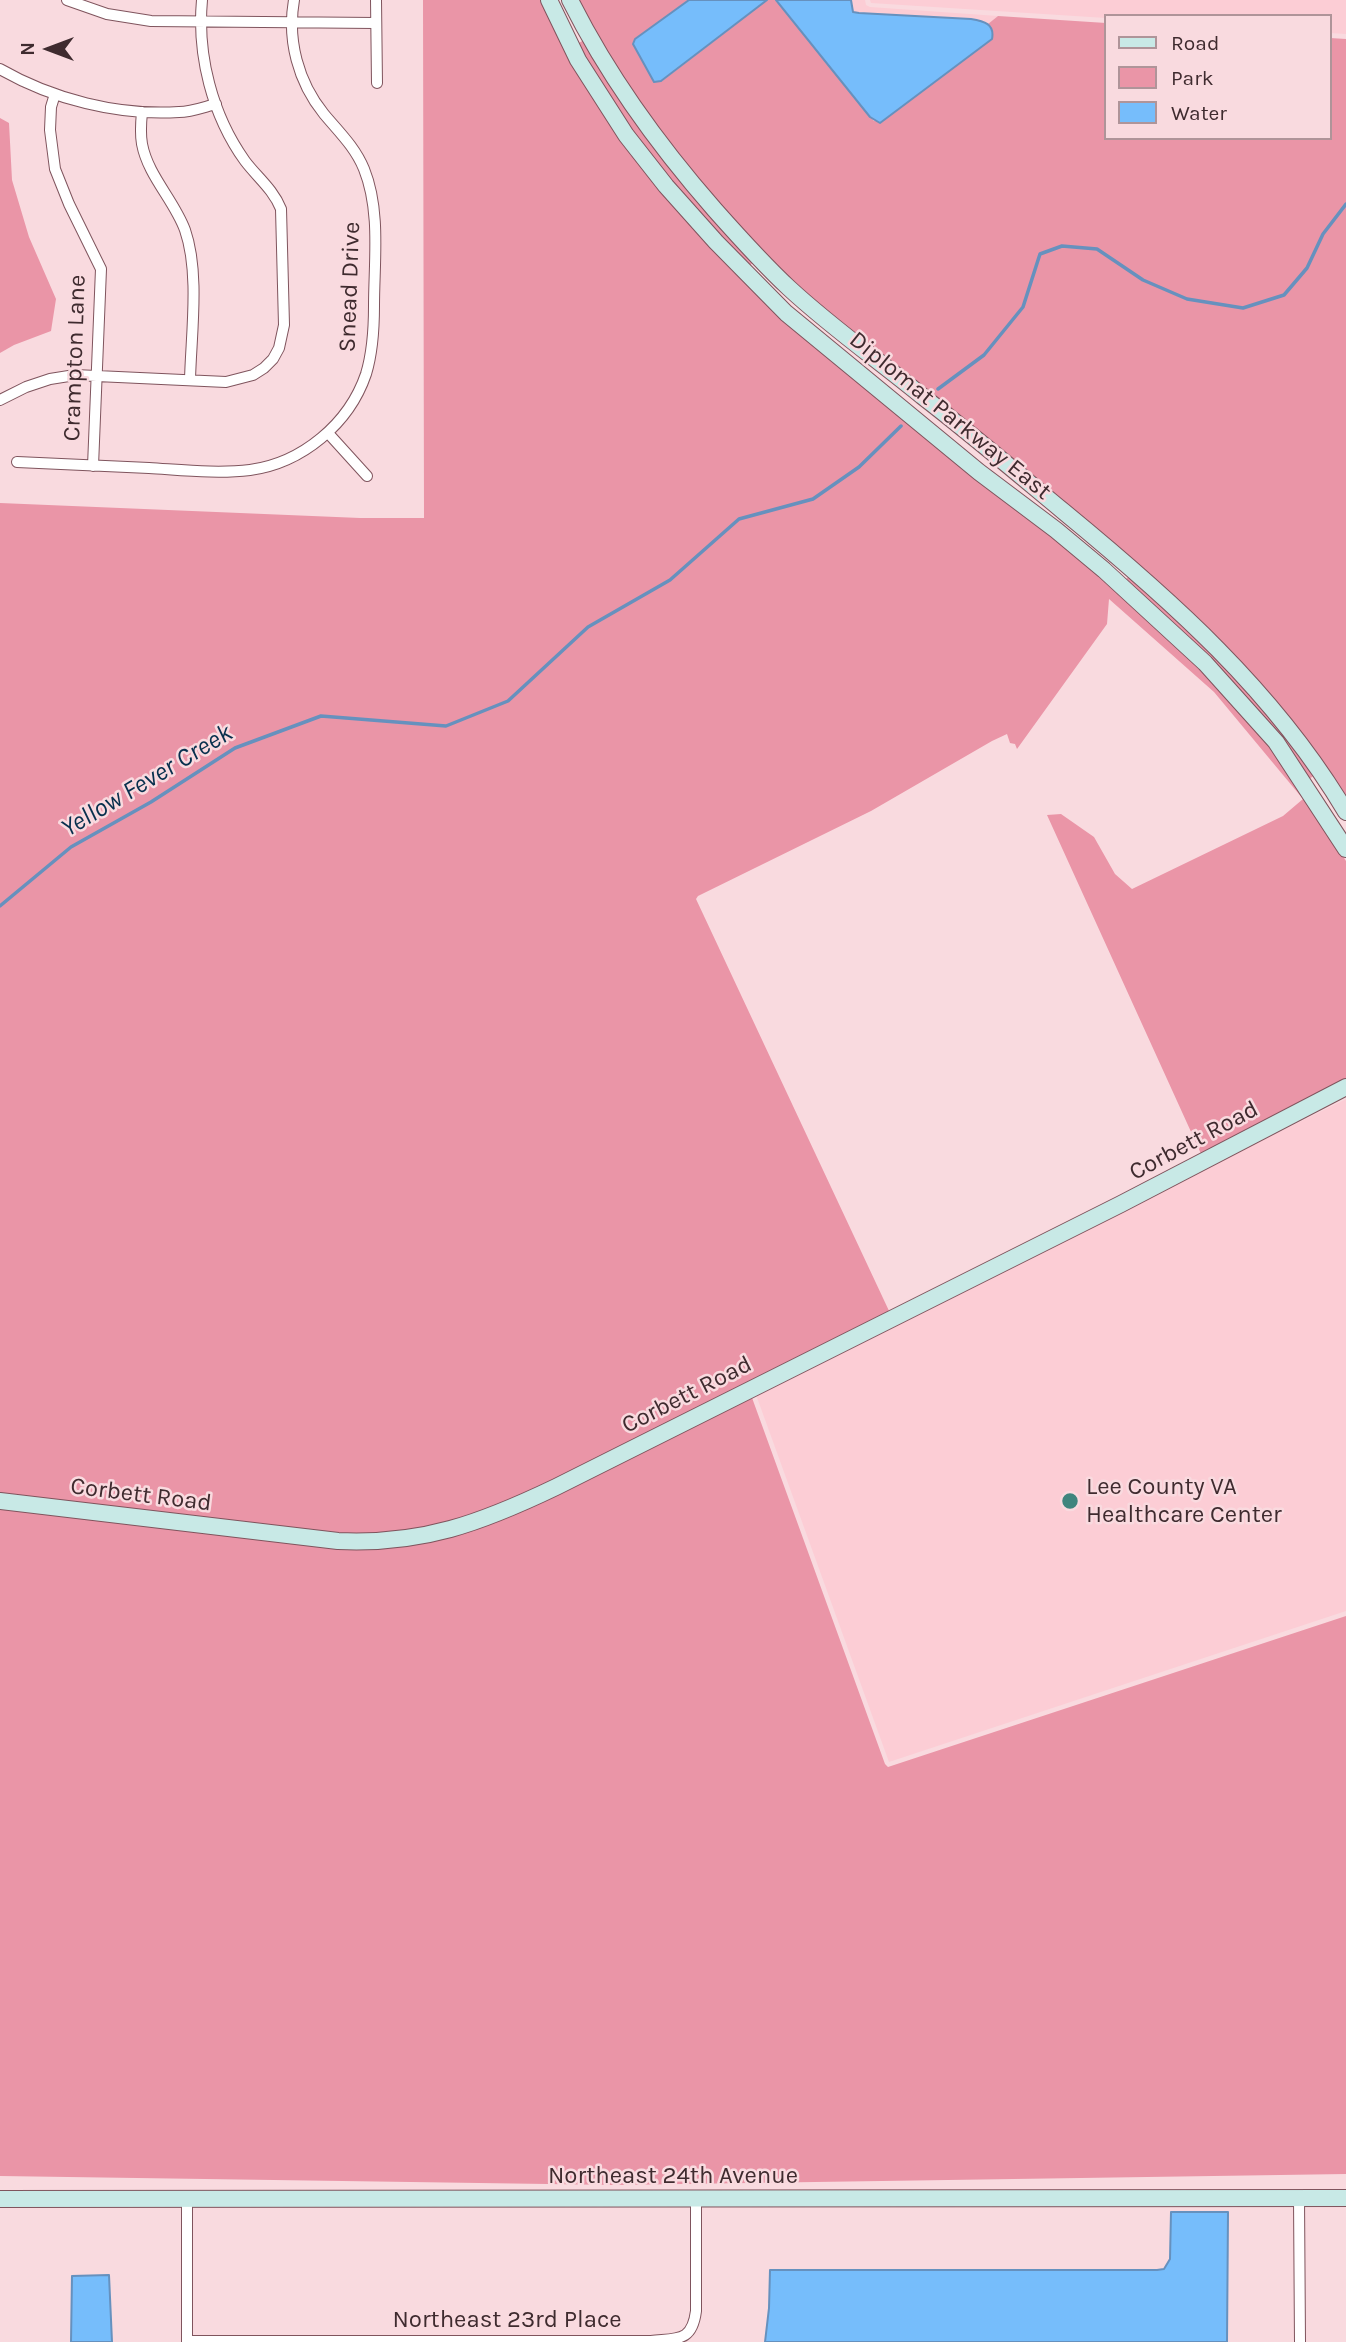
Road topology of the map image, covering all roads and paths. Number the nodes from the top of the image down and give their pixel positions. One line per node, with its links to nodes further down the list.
1 (67, 0): 8 (street)
2 (110, 0): 8 (street)
3 (202, 0): 10 (street)
4 (294, 0): 9 (street, Snead Drive)
5 (376, 0): 11 (street)
6 (549, 0): 13 (street, Diplomat Parkway East)
7 (570, 0): 12 (street, Diplomat Parkway East)
8 (107, 14): 10 (street)
9 (290, 22): 10 (street); 11 (street); 24 (street, Snead Drive)
10 (200, 23): 17 (street)
11 (375, 23): 15 (street)
12 (586, 32): 13 (street); 19 (street, Diplomat Parkway East)
13 (569, 42): 20 (street, Diplomat Parkway East)
14 (0, 69): 16 (street)
15 (377, 83)
16 (55, 94): 18 (street); 21 (street, Crampton Lane)
17 (216, 104): 18 (street); 22 (street)
18 (142, 112): 22 (street)
19 (762, 262): 20 (street); 28 (street, Diplomat Parkway East)
20 (749, 275): 29 (street, Diplomat Parkway East)
21 (98, 376): 22 (street); 23 (street); 26 (street, Crampton Lane)
22 (190, 380)
23 (0, 400)
24 (328, 433): 26 (street, Snead Drive); 27 (street)
25 (17, 462): 26 (street, Snead Drive)
26 (93, 466)
27 (367, 476)
28 (1124, 562): 29 (street); 30 (street, Diplomat Parkway East)
29 (1111, 577): 31 (street, Diplomat Parkway East)
30 (1323, 777): 31 (street); 32 (street, Diplomat Parkway East)
31 (1307, 787): 33 (street, Diplomat Parkway East)
32 (1346, 812)
33 (1346, 849)
34 (1346, 1087): 35 (street, Corbett Road)
35 (0, 1501)
36 (696, 2198): 37 (street, Northeast 24th Avenue); 40 (street, Northeast 24th Avenue); 41 (street, Northeast 23rd Place)
37 (1299, 2198): 38 (street, Northeast 24th Avenue); 42 (street)
38 (1346, 2198)
39 (0, 2199): 40 (street, Northeast 24th Avenue)
40 (187, 2199): 41 (street)
41 (187, 2341)
42 (1300, 2342)

